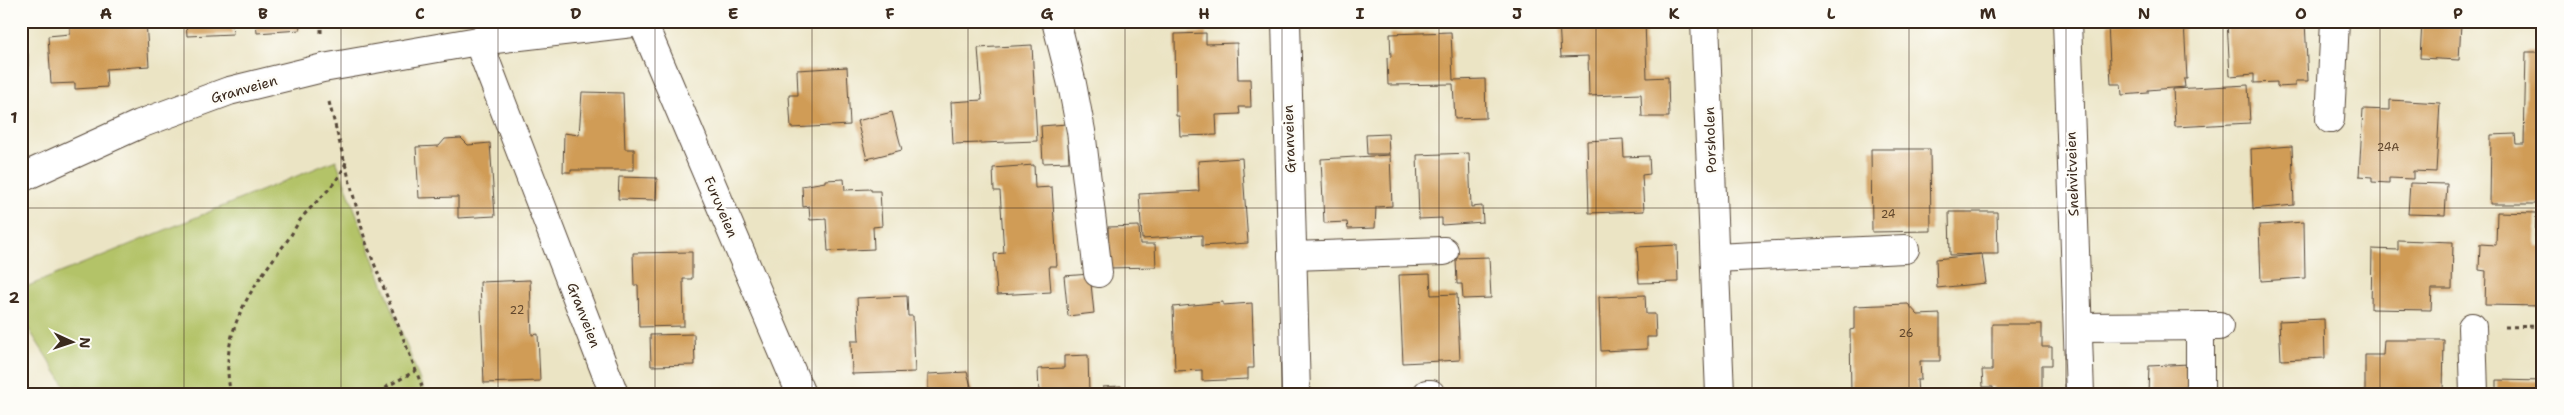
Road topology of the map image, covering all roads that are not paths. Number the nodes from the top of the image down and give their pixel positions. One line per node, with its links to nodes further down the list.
1 (650, 21): 7 (street, Granveien)
2 (1056, 21): 15 (street)
3 (1286, 21): 13 (street, Granveien)
4 (1705, 21): 14 (street, Porsholen)
5 (2067, 21): 16 (street, Snehvitveien)
6 (2335, 21): 9 (street)
7 (642, 22): 8 (street, Granveien); 19 (street, Furuveien)
8 (478, 41): 10 (street, Granveien); 18 (street, Granveien)
9 (2330, 119)
10 (21, 178)
11 (1905, 249): 14 (street)
12 (1444, 251): 13 (street)
13 (1292, 256): 20 (street, Granveien)
14 (1715, 258): 23 (street, Porsholen)
15 (1098, 273)
16 (2078, 327): 24 (street, Snehvitveien); 25 (street)
17 (2472, 327): 26 (street)
18 (614, 394)
19 (801, 394)
20 (1296, 394)
21 (1427, 394): 22 (street)
22 (1431, 394)
23 (1720, 394)
24 (2080, 394)
25 (2200, 394)
26 (2474, 394)

